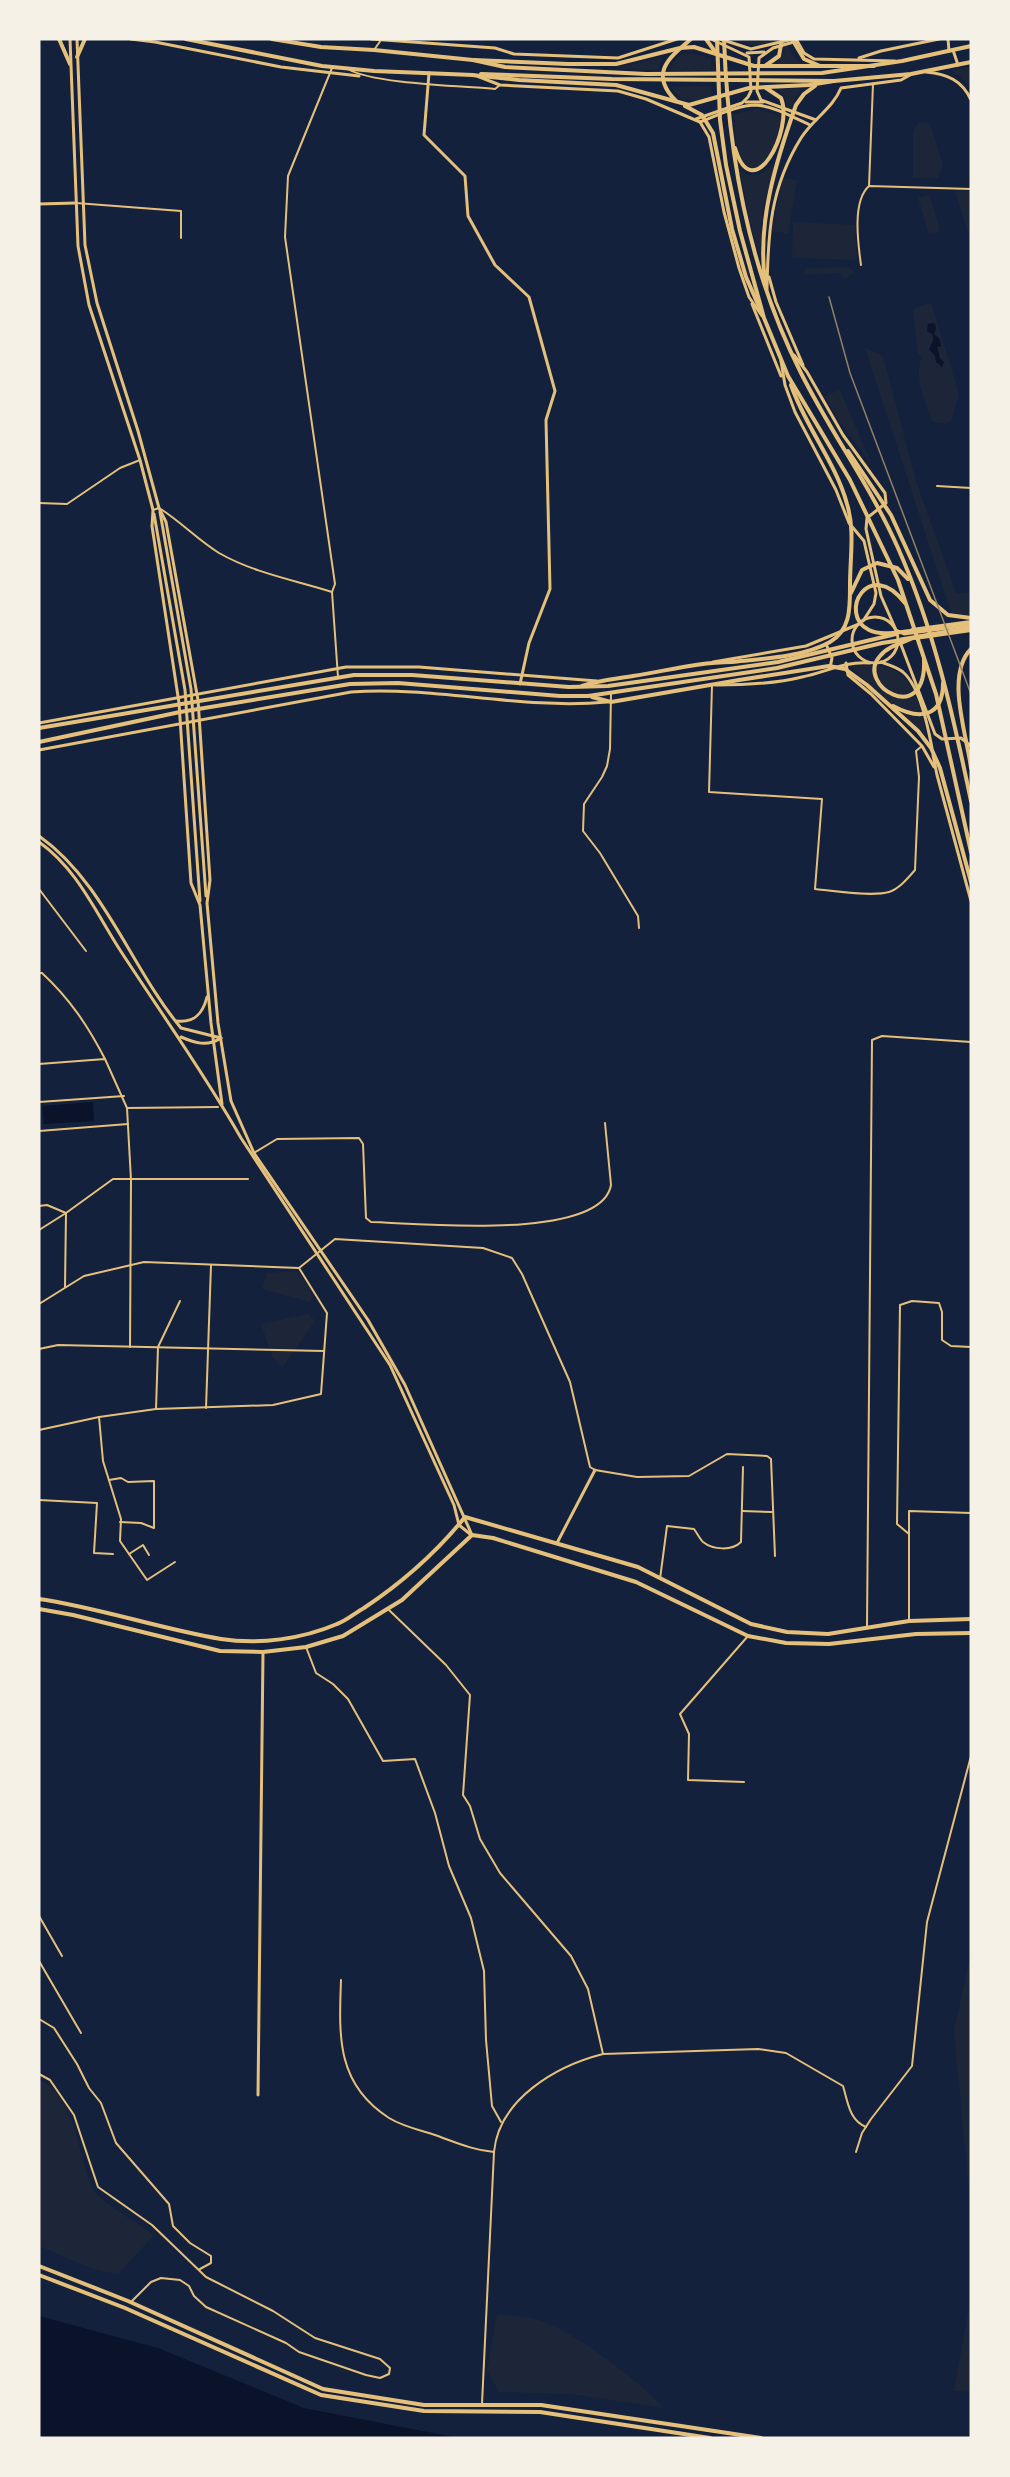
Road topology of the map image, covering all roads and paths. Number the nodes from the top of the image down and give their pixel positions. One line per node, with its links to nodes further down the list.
1 (59, 39): 37 (main road)
2 (70, 39): 37 (street)
3 (77, 39): 30 (street)
4 (86, 39): 30 (main road)
5 (131, 39): 46 (street)
6 (186, 39): 40 (main road)
7 (272, 39): 23 (main road)
8 (371, 39): 17 (street)
9 (677, 39): 17 (street)
10 (691, 39): 21 (main road)
11 (706, 39): 29 (main road)
12 (711, 39): 19 (street)
13 (721, 39): 19 (street); 70 (main road); 81 (main road)
14 (782, 39): 41 (main road)
15 (939, 39): 32 (street)
16 (948, 39): 26 (street)
17 (381, 40): 23 (street)
18 (795, 40): 22 (street); 25 (street); 32 (street); 43 (main road)
19 (731, 45): 24 (street); 27 (street)
20 (971, 46): 26 (main road)
21 (680, 48): 29 (main road); 31 (main road); 62 (main road)
22 (757, 49): 24 (street); 28 (street)
23 (374, 50): 31 (main road)
24 (751, 51): 27 (street); 28 (street); 33 (street)
25 (767, 51): 28 (street); 34 (street)
26 (951, 51): 35 (main road); 38 (street)
27 (742, 52): 33 (street)
28 (757, 54): 34 (street)
29 (719, 55): 41 (main road)
30 (77, 57): 74 (street)
31 (473, 60): 39 (main road)
32 (855, 60): 35 (street)
33 (751, 61): 55 (street)
34 (757, 61): 56 (street)
35 (902, 61): 39 (main road)
36 (971, 62): 38 (main road)
37 (70, 64): 73 (street)
38 (958, 65): 45 (main road)
39 (874, 66): 43 (main road)
40 (333, 67): 42 (main road); 46 (street)
41 (759, 67): 43 (main road)
42 (346, 68): 44 (main road); 49 (street)
43 (828, 68)
44 (429, 72): 48 (main road); 51 (street)
45 (925, 72): 47 (main road); 58 (street)
46 (330, 73): 49 (street); 95 (street)
47 (911, 74): 50 (main road); 52 (street)
48 (472, 75): 50 (main road); 53 (street); 62 (main road)
49 (359, 76): 51 (street)
50 (834, 81): 54 (main road); 79 (main road)
51 (428, 83): 53 (street); 114 (street)
52 (873, 84): 67 (street); 71 (street)
53 (500, 85): 66 (street)
54 (763, 87): 62 (main road); 70 (main road)
55 (751, 91): 57 (street); 60 (street)
56 (757, 91): 59 (street); 61 (street)
57 (750, 100): 60 (street); 61 (street); 63 (street)
58 (971, 100)
59 (765, 102): 61 (street); 67 (street)
60 (742, 103): 64 (street)
61 (757, 103): 63 (street); 69 (street)
62 (682, 104): 81 (main road)
63 (750, 106): 64 (street)
64 (732, 109): 65 (street)
65 (710, 116): 66 (street); 68 (street)
66 (696, 118): 68 (street)
67 (816, 120): 69 (street)
68 (700, 122): 80 (street)
69 (810, 125): 78 (street)
70 (731, 137): 79 (main road)
71 (869, 186): 72 (street); 77 (street)
72 (971, 189)
73 (76, 203): 74 (street); 75 (street); 88 (street)
74 (83, 203): 76 (street); 92 (street)
75 (39, 204)
76 (181, 238)
77 (861, 265)
78 (767, 269): 79 (street); 84 (street)
79 (766, 291): 82 (main road)
80 (749, 297): 81 (street); 86 (street)
81 (764, 318): 83 (main road)
82 (791, 352): 84 (street); 87 (main road)
83 (780, 356): 85 (main road); 86 (street)
84 (807, 372): 101 (street)
85 (788, 375): 96 (main road); 97 (main road)
86 (785, 385): 98 (street)
87 (834, 433): 94 (main road); 100 (main road)
88 (140, 460): 91 (street); 93 (street)
89 (937, 486): 90 (street)
90 (971, 488)
91 (39, 503)
92 (159, 508): 93 (street); 95 (street); 121 (street); 148 (street)
93 (153, 510): 124 (street); 149 (street)
94 (913, 587): 96 (main road); 115 (main road)
95 (332, 592): 111 (street)
96 (850, 603): 107 (main road)
97 (909, 611): 102 (main road); 106 (main road)
98 (863, 621): 99 (street); 101 (street)
99 (859, 624): 104 (street); 110 (street)
100 (971, 624): 102 (main road); 102 (main road); 102 (street)
101 (896, 630): 102 (street); 103 (street)
102 (910, 635): 103 (street); 106 (main road); 116 (main road); 116 (main road)
103 (899, 640): 108 (street); 137 (street)
104 (816, 642): 107 (street); 112 (street)
105 (971, 649): 139 (main road)
106 (924, 652): 144 (main road)
107 (711, 662): 117 (main road)
108 (881, 662): 110 (street); 140 (street)
109 (846, 663): 110 (street); 112 (street); 136 (street)
110 (870, 663)
111 (338, 668): 113 (street); 114 (street); 121 (street)
112 (826, 671): 119 (street)
113 (338, 676): 118 (main road); 125 (main road)
114 (522, 676): 117 (street); 118 (street)
115 (943, 677): 126 (main road); 141 (main road)
116 (679, 678): 120 (main road); 122 (main road)
117 (597, 681): 120 (main road)
118 (520, 684): 120 (main road)
119 (712, 685): 126 (main road); 127 (main road); 136 (street)
120 (578, 688)
121 (196, 694): 124 (street); 125 (street)
122 (611, 694): 123 (main road); 127 (street)
123 (588, 696): 127 (main road); 129 (main road)
124 (178, 698): 128 (street); 132 (street)
125 (198, 700): 128 (main road); 129 (street)
126 (884, 701): 145 (main road)
127 (610, 702): 131 (street); 150 (street)
128 (179, 703): 130 (street); 134 (main road)
129 (198, 709): 130 (main road); 131 (street)
130 (180, 712): 133 (street); 135 (main road)
131 (199, 719): 133 (street); 148 (street)
132 (39, 723)
133 (180, 723): 138 (street); 149 (street)
134 (39, 728)
135 (39, 742)
136 (922, 746): 140 (street)
137 (971, 746)
138 (39, 750)
139 (971, 768)
140 (936, 775): 147 (street)
141 (971, 801)
142 (39, 836): 154 (street)
143 (39, 842): 156 (street)
144 (971, 852)
145 (971, 882)
146 (39, 890): 151 (street)
147 (971, 901)
148 (207, 903): 157 (street)
149 (200, 905): 153 (street)
150 (639, 928)
151 (86, 951)
152 (39, 973): 160 (street)
153 (208, 992): 154 (street); 155 (street)
154 (175, 1020): 155 (street)
155 (212, 1035): 157 (street); 159 (street)
156 (178, 1036): 159 (street); 164 (street)
157 (220, 1036): 159 (street); 169 (street)
158 (971, 1042): 217 (street)
159 (213, 1043): 164 (street)
160 (105, 1059): 161 (street); 162 (street)
161 (39, 1064)
162 (124, 1096): 163 (street); 165 (street)
163 (39, 1102)
164 (220, 1105): 165 (street); 176 (street)
165 (128, 1108): 167 (street)
166 (605, 1123): 169 (street)
167 (128, 1124): 168 (street); 171 (street)
168 (39, 1131)
169 (254, 1153): 175 (street)
170 (248, 1179): 171 (street)
171 (131, 1180): 173 (street); 177 (street)
172 (39, 1206): 173 (street)
173 (66, 1213): 174 (street); 180 (street)
174 (39, 1230)
175 (322, 1251): 176 (street); 194 (street); 200 (street)
176 (318, 1254): 179 (street); 202 (street)
177 (130, 1265): 178 (street); 180 (street); 183 (street)
178 (211, 1265): 179 (street); 186 (street)
179 (299, 1268): 188 (street)
180 (65, 1287): 182 (street)
181 (180, 1301): 184 (street)
182 (39, 1304)
183 (130, 1347): 184 (street); 187 (street)
184 (158, 1347): 186 (street); 190 (street)
185 (971, 1347): 203 (street)
186 (208, 1348): 188 (street); 189 (street)
187 (39, 1349)
188 (324, 1351): 189 (street)
189 (206, 1408): 190 (street)
190 (156, 1409): 191 (street)
191 (99, 1417): 192 (street); 195 (street)
192 (39, 1430)
193 (743, 1467): 197 (street)
194 (595, 1470): 198 (street); 205 (street)
195 (108, 1480): 201 (street); 201 (street)
196 (39, 1500): 206 (street)
197 (742, 1512): 198 (street); 211 (street)
198 (773, 1512): 209 (street)
199 (971, 1513): 203 (street)
200 (465, 1517): 202 (main road); 204 (street); 205 (main road)
201 (120, 1522): 207 (street)
202 (459, 1525): 204 (street); 212 (main road)
203 (909, 1534): 216 (street)
204 (472, 1535): 213 (main road); 219 (main road)
205 (556, 1543): 211 (main road)
206 (113, 1554)
207 (129, 1554): 208 (street); 210 (street)
208 (149, 1555)
209 (775, 1556)
210 (175, 1562)
211 (660, 1578): 217 (main road)
212 (39, 1599)
213 (387, 1608): 220 (main road); 230 (street)
214 (39, 1609): 221 (main road)
215 (971, 1619): 216 (main road)
216 (909, 1621): 217 (main road)
217 (867, 1629)
218 (971, 1633): 219 (main road)
219 (748, 1636): 223 (street)
220 (306, 1647): 221 (main road); 233 (street)
221 (263, 1652): 232 (street)
222 (971, 1756): 234 (street)
223 (744, 1782)
224 (39, 1916): 225 (street)
225 (62, 1956)
226 (39, 1961): 229 (street)
227 (341, 1980): 235 (street)
228 (39, 2019): 238 (street)
229 (81, 2033)
230 (603, 2054): 233 (street); 234 (street)
231 (39, 2074): 238 (street)
232 (258, 2095)
233 (501, 2122): 235 (street)
234 (866, 2127): 236 (street)
235 (494, 2152): 241 (street)
236 (856, 2152)
237 (39, 2266): 240 (main road)
238 (199, 2270): 240 (street)
239 (39, 2275): 242 (main road)
240 (131, 2302): 241 (main road)
241 (482, 2404): 243 (main road)
242 (710, 2438)
243 (761, 2438)

